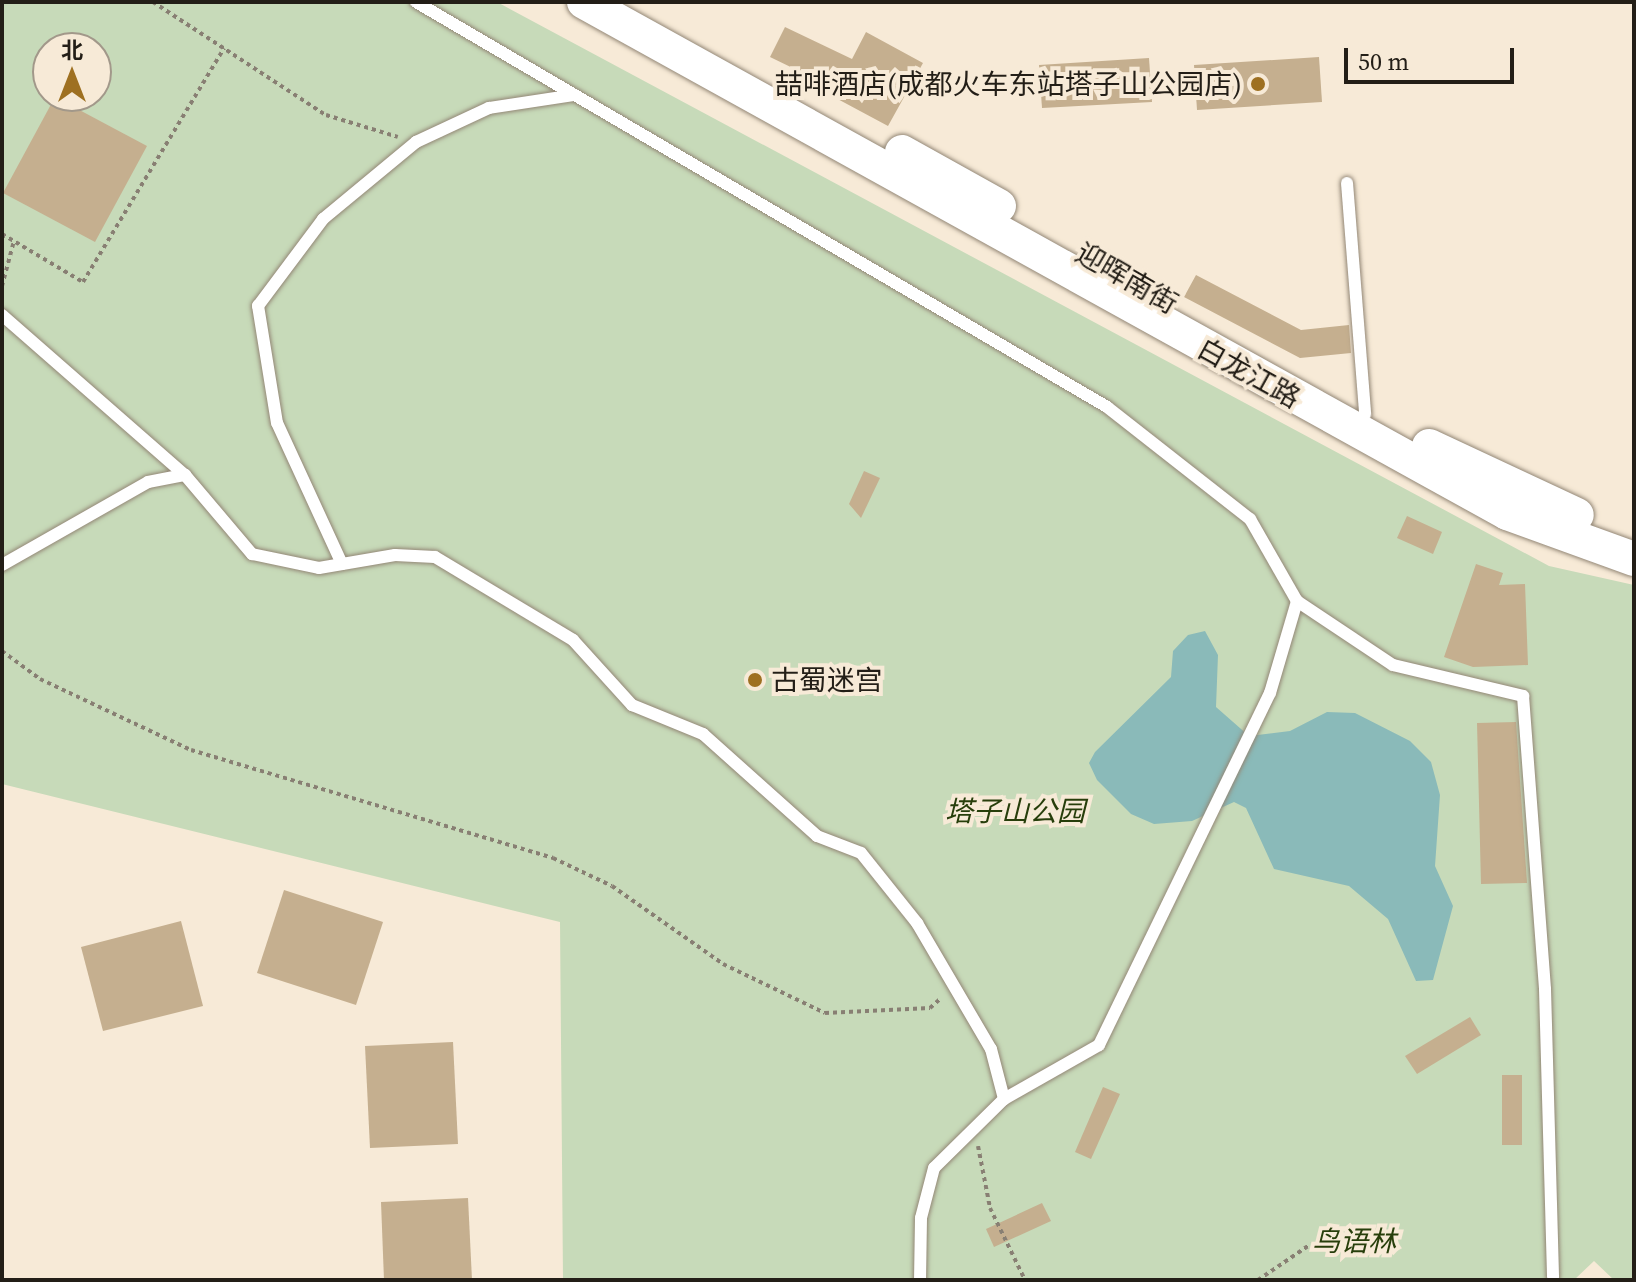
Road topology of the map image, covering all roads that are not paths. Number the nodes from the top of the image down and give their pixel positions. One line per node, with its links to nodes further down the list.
1 (416, 2): 4 (lane)
2 (584, 2): 10 (street, 白龙江路)
3 (629, 2): 7 (street, 迎晖南街)
4 (574, 95): 11 (lane); 13 (lane)
5 (1347, 183): 7 (lane)
6 (2, 315): 8 (lane)
7 (1365, 414): 9 (street, 迎晖南街)
8 (185, 475): 11 (lane); 12 (lane)
9 (1634, 535)
10 (1634, 559)
11 (342, 564): 14 (lane)
12 (2, 565)
13 (1297, 601): 14 (lane); 15 (lane)
14 (1004, 1099): 16 (lane)
15 (1553, 1277)
16 (920, 1280)

